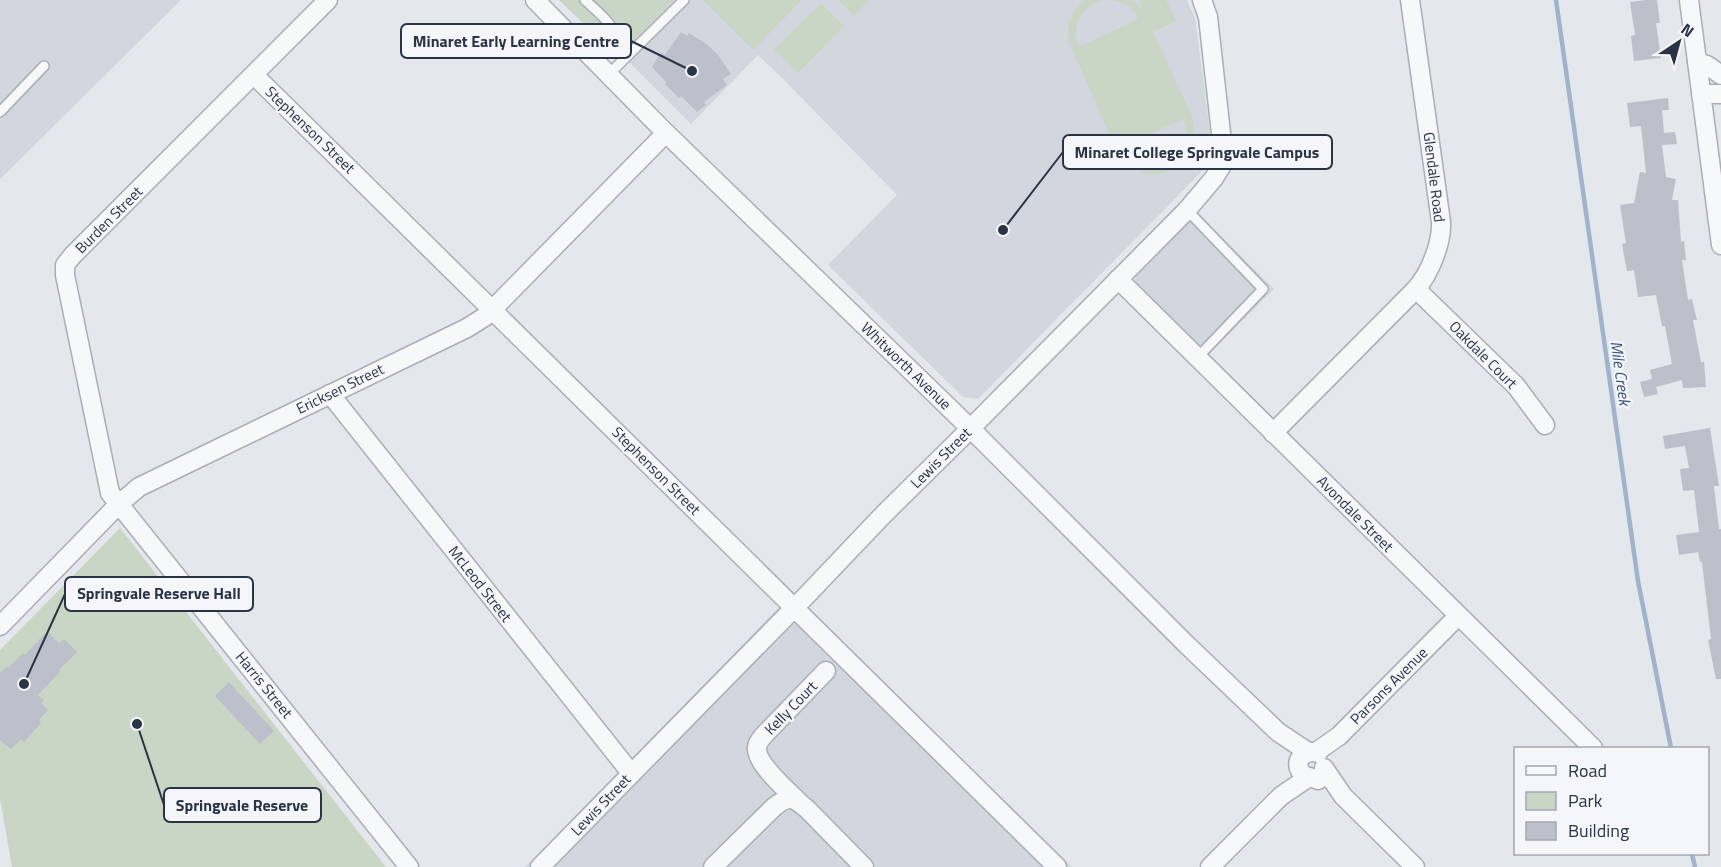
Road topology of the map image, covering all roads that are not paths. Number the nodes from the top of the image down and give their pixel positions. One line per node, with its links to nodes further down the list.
1 (328, 0): 11 (street, Burden Street)
2 (535, 0): 10 (street, Whitworth Avenue)
3 (585, 0): 10 (lane)
4 (684, 0): 10 (lane)
5 (1202, 0): 17 (street, Lewis Street)
6 (1410, 0): 20 (street, Glendale Road)
7 (1689, 0): 8 (street)
8 (1697, 62): 12 (street); 13 (street)
9 (44, 66): 15 (lane)
10 (603, 68): 16 (street, Whitworth Avenue)
11 (254, 75): 21 (street, Stephenson Street); 27 (street, Burden Street)
12 (1721, 75)
13 (1701, 94): 14 (street); 18 (street)
14 (1721, 94)
15 (0, 112)
16 (666, 133): 21 (street, Ericksen Street); 25 (street, Whitworth Avenue)
17 (1187, 210): 19 (street, Lewis Street); 22 (lane)
18 (1721, 245)
19 (1118, 279): 22 (street, Avondale Street); 25 (street, Lewis Street)
20 (1416, 289): 24 (street, Oakdale Court); 26 (street, Glendale Road)
21 (493, 310): 23 (street, Ericksen Street); 28 (street, Stephenson Street)
22 (1197, 358): 26 (street, Avondale Street)
23 (330, 394): 27 (street, Ericksen Street); 34 (street, McLeod Street)
24 (1545, 425)
25 (971, 429): 28 (street, Lewis Street); 33 (street, Whitworth Avenue)
26 (1273, 433): 29 (street, Avondale Street)
27 (119, 504): 30 (street, Ericksen Street); 36 (street, Harris Street)
28 (794, 607): 34 (street, Lewis Street); 40 (street, Stephenson Street)
29 (1458, 616): 32 (street, Avondale Street); 33 (street, Parsons Avenue)
30 (0, 626)
31 (826, 671): 35 (street, Kelly Court)
32 (1592, 747)
33 (1312, 765): 41 (street, Parsons Avenue); 42 (street, Whitworth Avenue)
34 (631, 773): 37 (street, Lewis Street)
35 (799, 802): 38 (street); 39 (street, Kelly Court)
36 (409, 867)
37 (540, 867)
38 (713, 867)
39 (864, 867)
40 (1057, 867)
41 (1210, 867)
42 (1415, 867)

